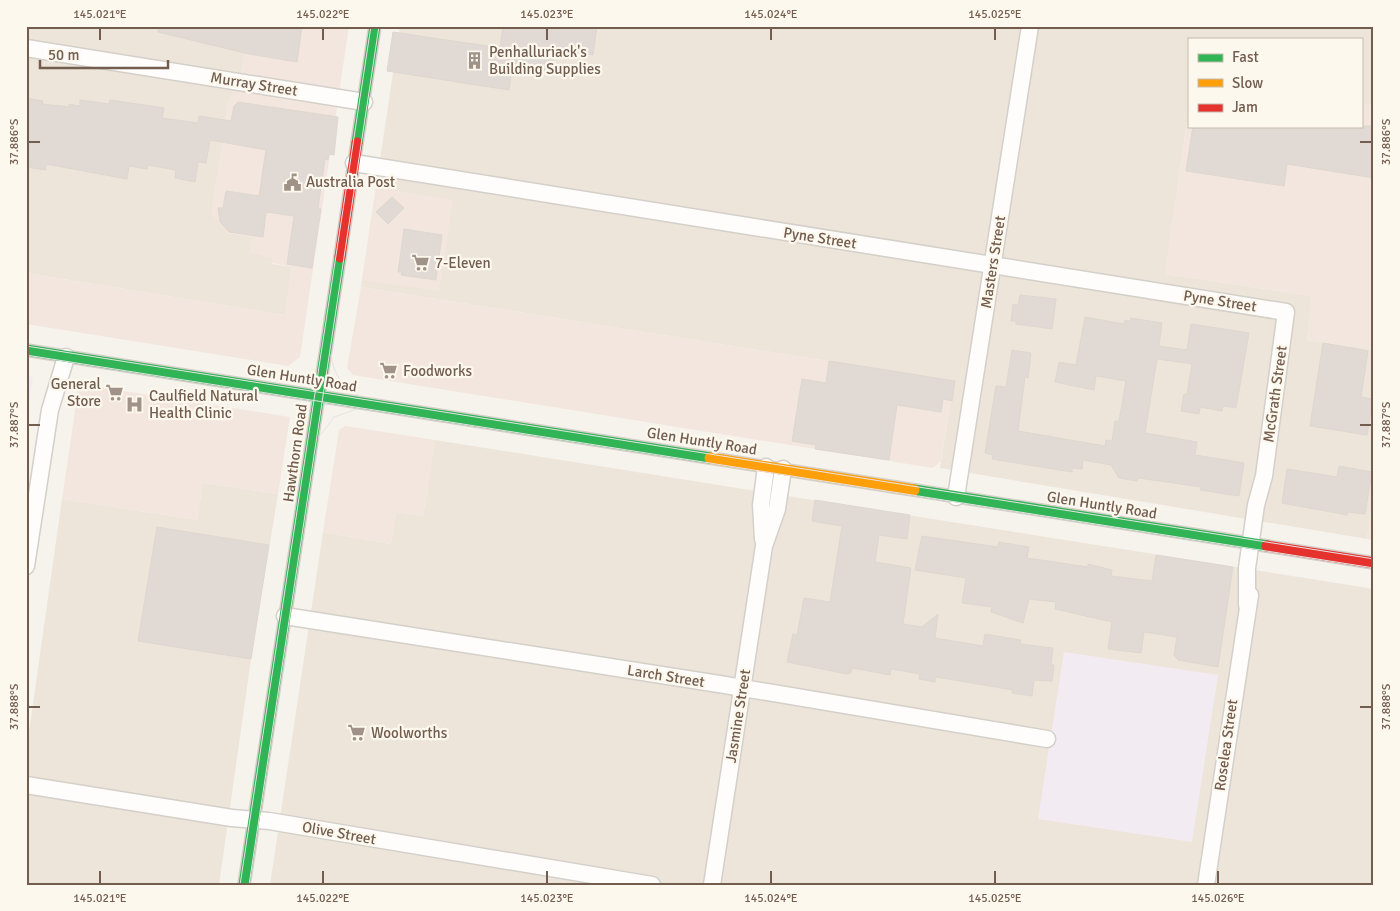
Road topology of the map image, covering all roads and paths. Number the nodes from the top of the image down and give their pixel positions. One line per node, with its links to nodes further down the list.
1 (375, 26): 4 (street, Hawthorn Road)
2 (1030, 26): 6 (street, Masters Street)
3 (26, 48): 4 (street, Murray Street)
4 (364, 102): 5 (street, Hawthorn Road)
5 (354, 163): 6 (street, Pyne Street); 10 (street, Hawthorn Road)
6 (992, 265): 7 (street, Pyne Street); 13 (street, Masters Street)
7 (1286, 312): 14 (street, McGrath Street)
8 (26, 350): 9 (street, Glen Huntly Road)
9 (58, 356): 10 (street, Glen Huntly Road); 17 (street)
10 (318, 396): 11 (street, Glen Huntly Road); 18 (street, Hawthorn Road)
11 (766, 467): 12 (street, Glen Huntly Road); 15 (street, Jasmine Street)
12 (784, 469): 13 (street, Glen Huntly Road); 15 (street, Jasmine Street)
13 (956, 497): 14 (street, Glen Huntly Road)
14 (1255, 545): 16 (street, Glen Huntly Road); 26 (street, Roselea Street)
15 (764, 546): 19 (street, Jasmine Street)
16 (1374, 563)
17 (26, 566)
18 (285, 616): 19 (street, Larch Street); 22 (street, Hawthorn Road)
19 (742, 689): 20 (street, Larch Street); 25 (street, Jasmine Street)
20 (1047, 739)
21 (26, 785): 22 (street, Olive Street)
22 (254, 820): 23 (street, Hawthorn Road); 24 (street, Olive Street)
23 (244, 885)
24 (652, 885)
25 (712, 885)
26 (1206, 885)

